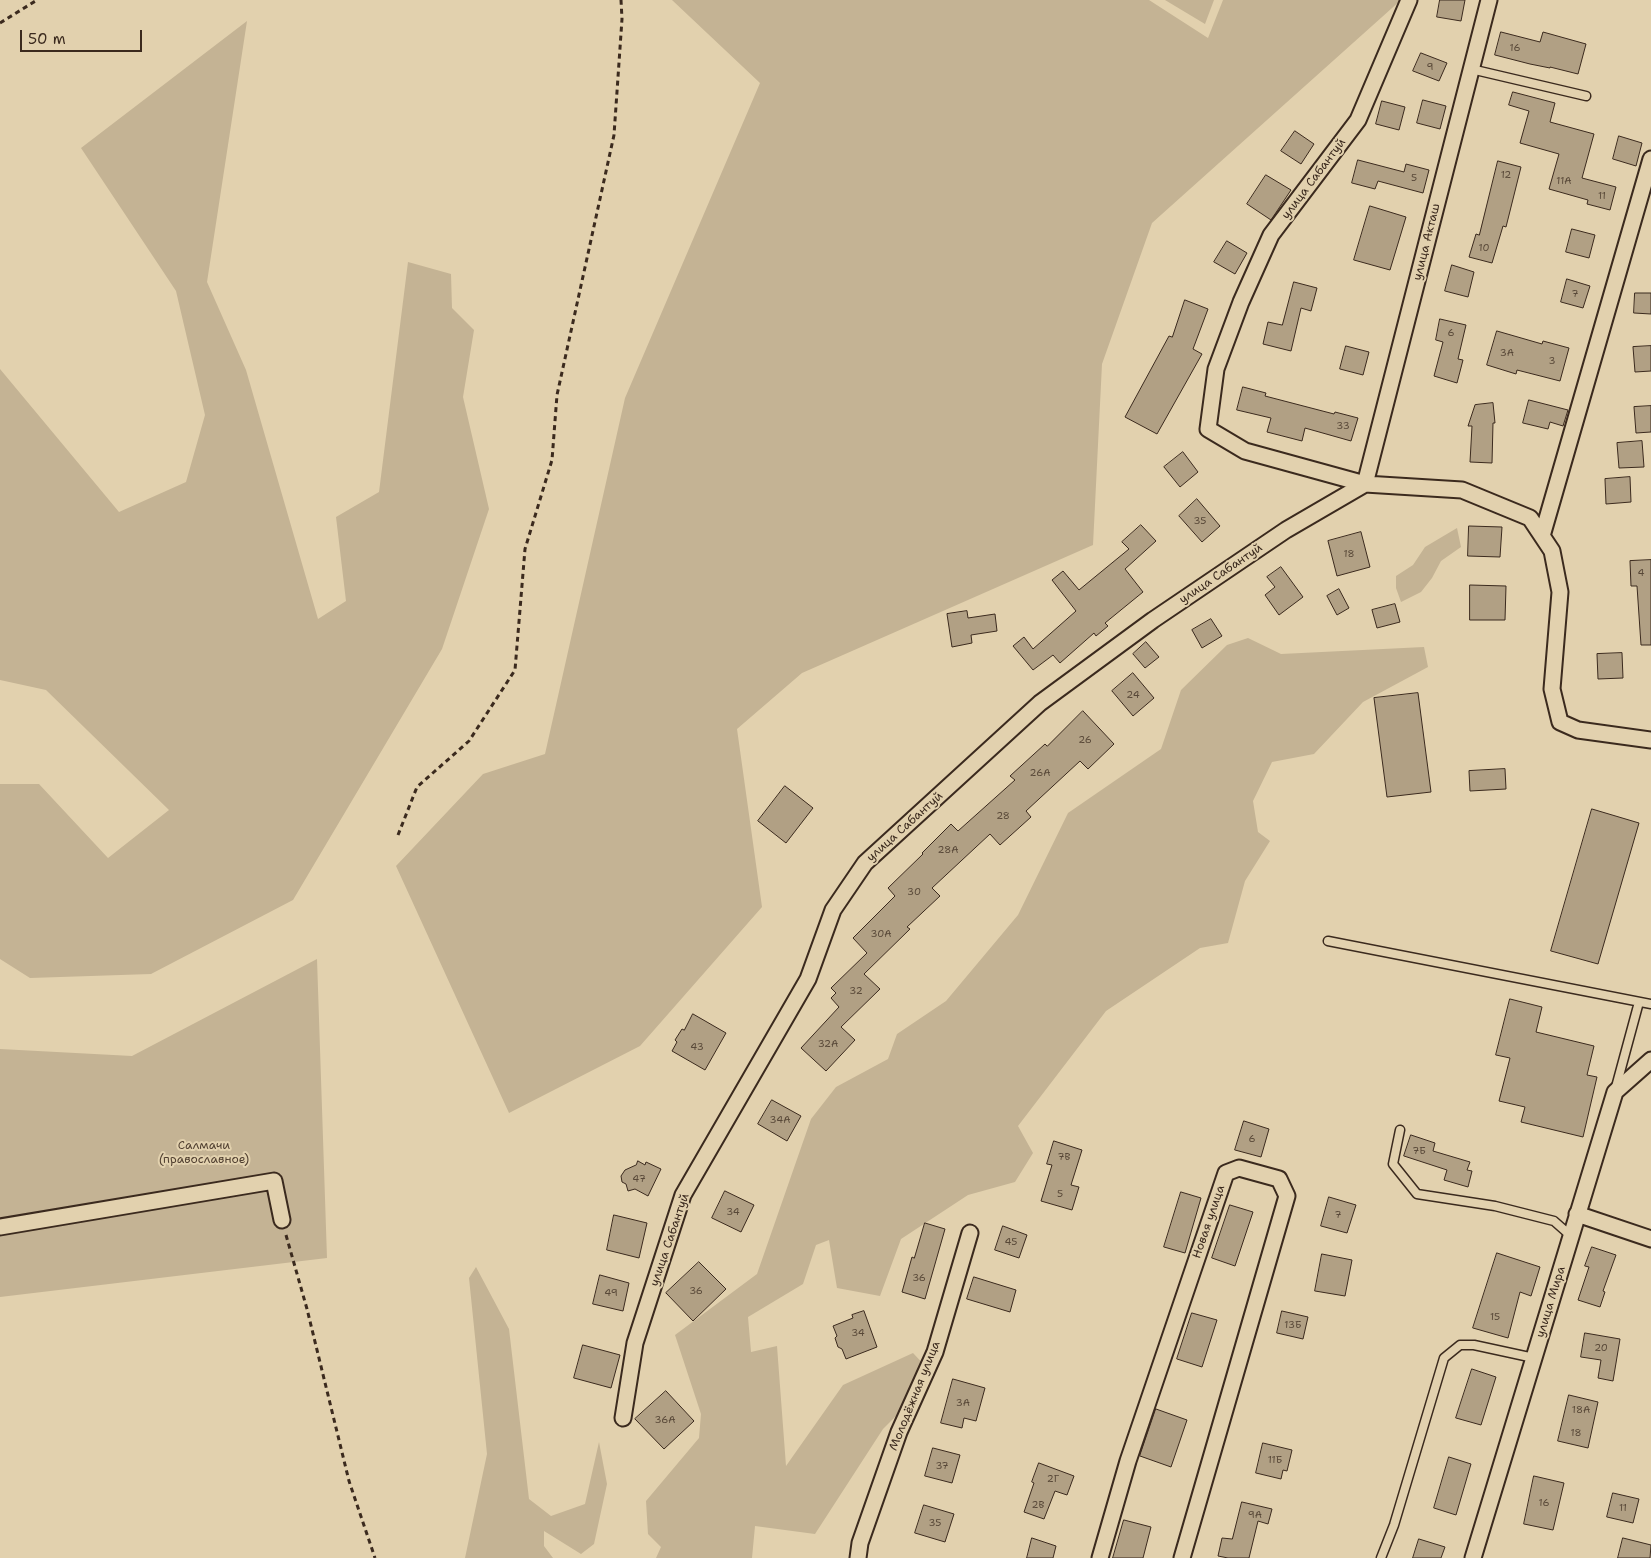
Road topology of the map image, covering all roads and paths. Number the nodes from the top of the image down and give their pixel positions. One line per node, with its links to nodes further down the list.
1 (37, 0): 5 (path)
2 (621, 0): 12 (path)
3 (1409, 0): 9 (street, улица Сабантуй)
4 (1489, 0): 6 (street, улица Акташ)
5 (0, 23)
6 (1471, 69): 7 (lane); 9 (street, улица Акташ)
7 (1586, 96)
8 (1651, 159): 10 (street)
9 (1365, 484): 10 (street, улица Сабантуй); 26 (street, улица Сабантуй)
10 (1542, 536): 11 (street, улица Сабантуй)
11 (1651, 740)
12 (398, 835)
13 (1328, 941): 14 (lane)
14 (1639, 1002): 15 (lane); 17 (lane)
15 (1651, 1004)
16 (1651, 1060): 17 (street)
17 (1615, 1092): 19 (street, улица Мира)
18 (1400, 1130): 23 (lane)
19 (1577, 1214): 23 (street, улица Мира); 24 (street)
20 (282, 1220): 21 (street); 27 (path)
21 (0, 1227)
22 (970, 1233): 28 (street, Молодёжная улица)
23 (1571, 1236): 25 (street, улица Мира)
24 (1651, 1238)
25 (1534, 1358): 31 (lane); 32 (street, улица Мира)
26 (623, 1418)
27 (375, 1558)
28 (858, 1558)
29 (1100, 1558): 30 (street, Новая улица)
30 (1182, 1558)
31 (1382, 1558)
32 (1473, 1558)

